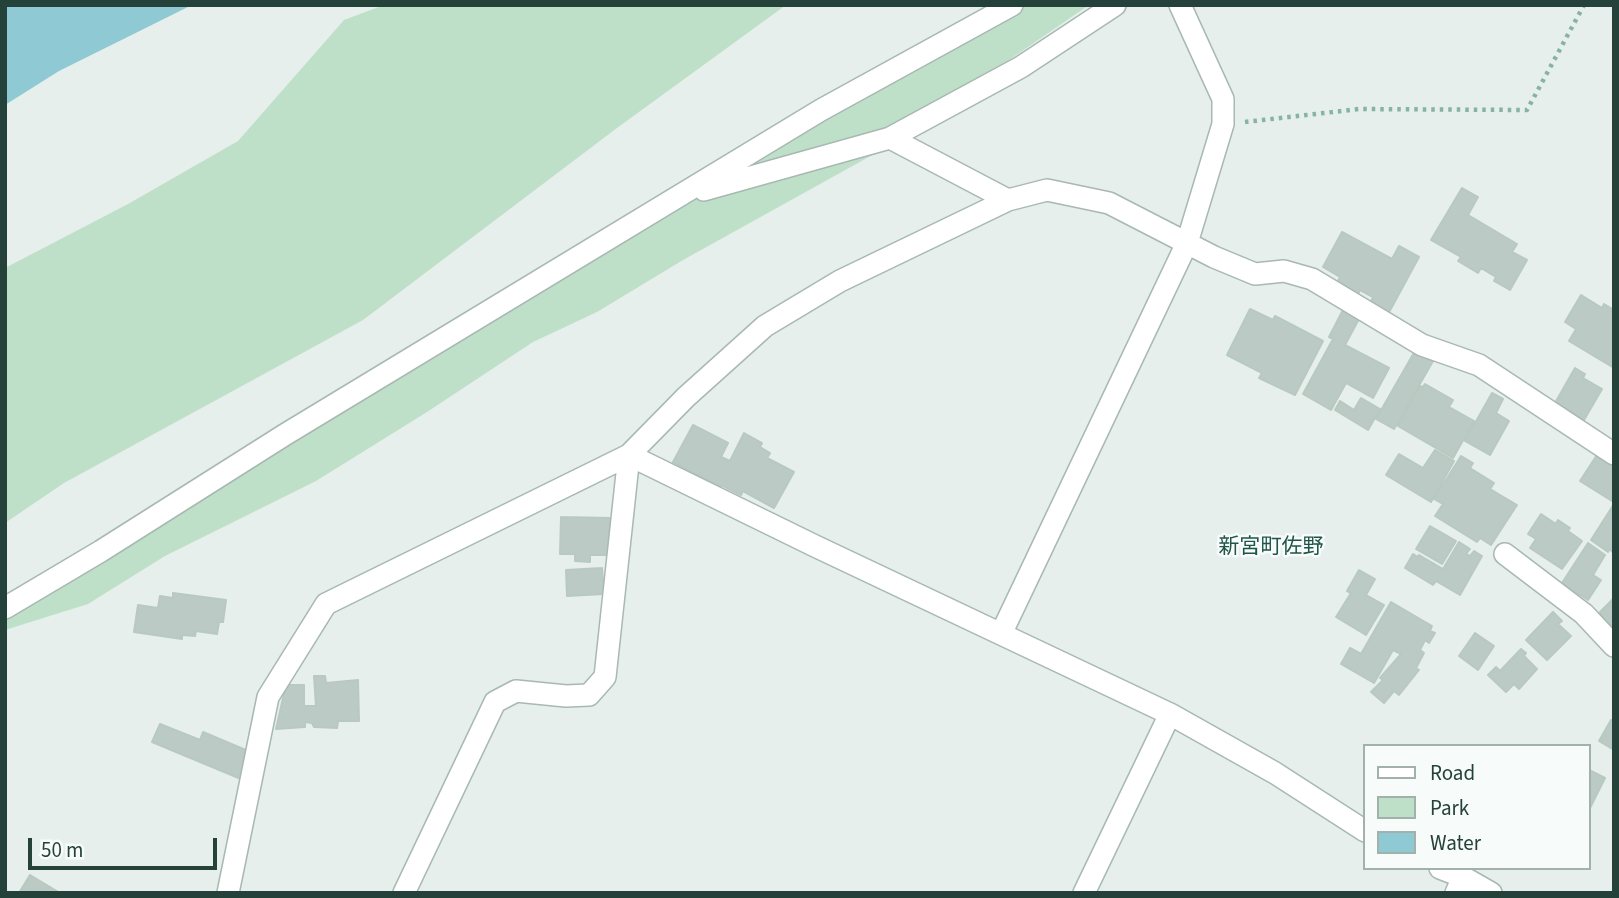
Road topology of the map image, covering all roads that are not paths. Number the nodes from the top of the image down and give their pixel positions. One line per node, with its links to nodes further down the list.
1 (1012, 5): 5 (street)
2 (1115, 5): 4 (street)
3 (1180, 5): 7 (street)
4 (890, 138): 5 (street); 6 (street)
5 (678, 198): 11 (street)
6 (1008, 200): 7 (street); 9 (street)
7 (1186, 243): 8 (street); 12 (street)
8 (1614, 454)
9 (629, 455): 12 (street); 18 (street); 19 (street)
10 (1505, 554): 13 (street)
11 (5, 608)
12 (1002, 634): 14 (street)
13 (1614, 646)
14 (1170, 714): 15 (street); 20 (street)
15 (1364, 830)
16 (1442, 870): 17 (street)
17 (1460, 885): 21 (street)
18 (229, 893)
19 (404, 893)
20 (1084, 893)
21 (1491, 893)

